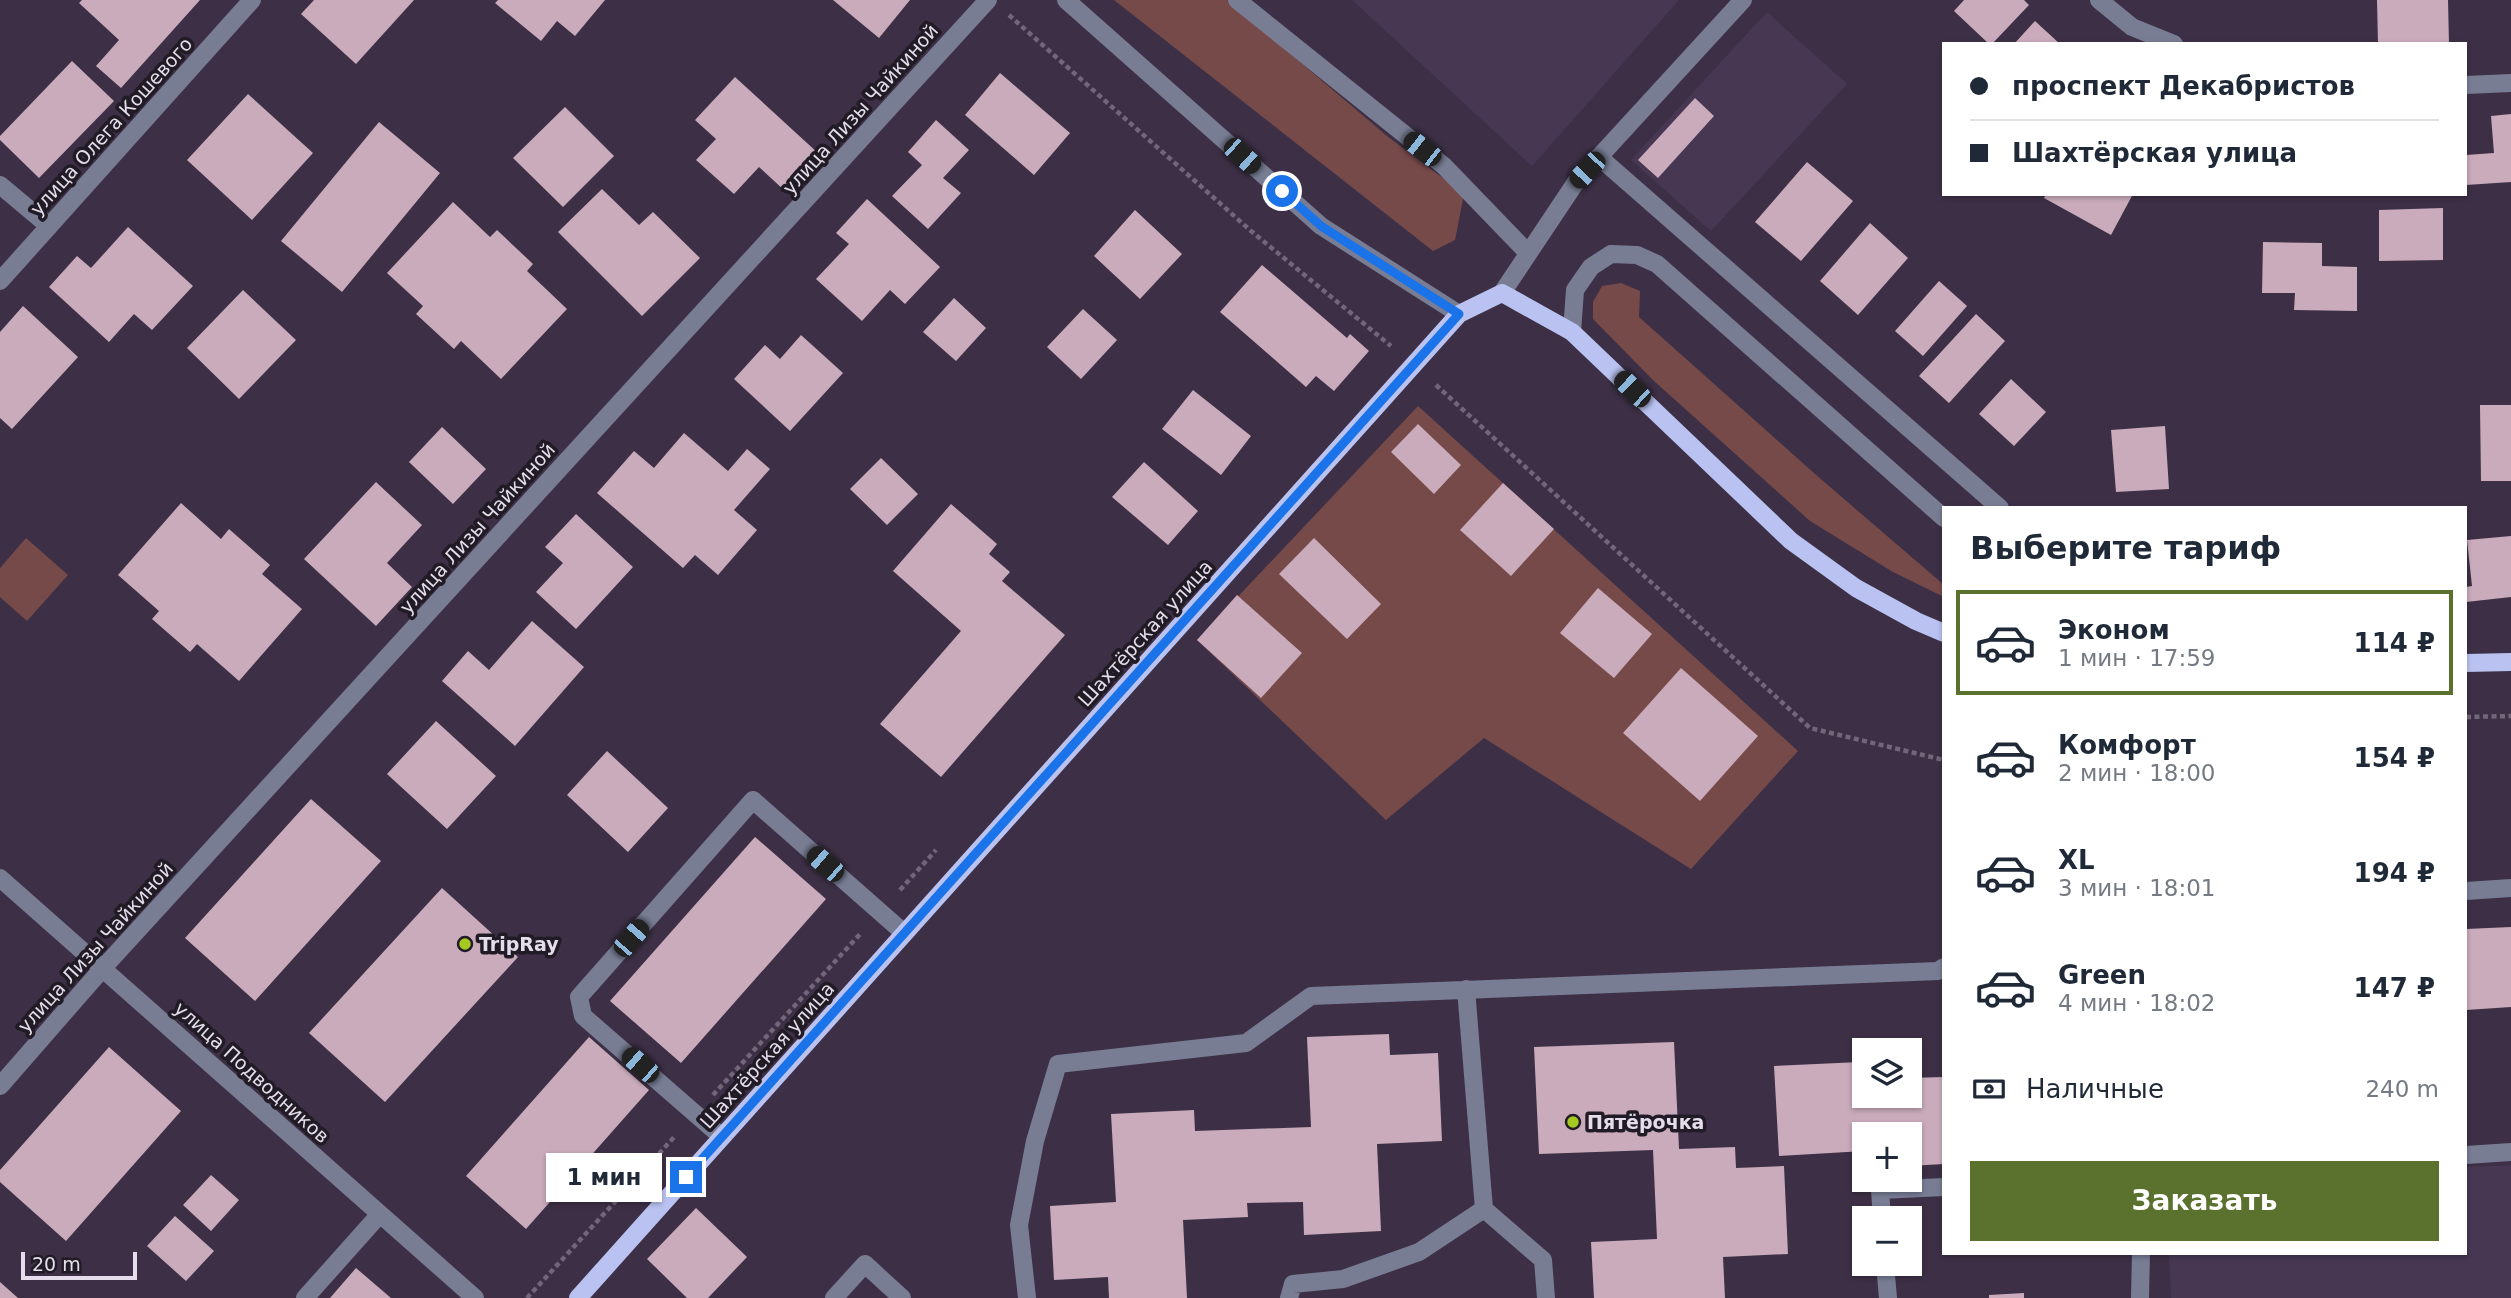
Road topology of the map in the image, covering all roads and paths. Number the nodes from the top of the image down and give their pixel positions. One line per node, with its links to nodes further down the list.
1 (252, 0): 12 (street, улица Олега Кошевого)
2 (1066, 0): 16 (street)
3 (1237, 0): 13 (street)
4 (1743, 0): 10 (street)
5 (2099, 0): 7 (street)
6 (996, 5): 18 (path); 32 (street, улица Лизы Чайкиной)
7 (2169, 42)
8 (2511, 83): 9 (street)
9 (2467, 85)
10 (1599, 157): 13 (street); 20 (street)
11 (0, 185): 12 (street)
12 (49, 226): 14 (street, улица Олега Кошевого)
13 (1527, 252): 15 (street)
14 (0, 281)
15 (1502, 293): 16 (main road, Шахтёрская улица); 17 (main road)
16 (1459, 314): 31 (main road, Шахтёрская улица)
17 (1572, 332): 21 (street); 22 (main road)
18 (1395, 348)
19 (1436, 385): 27 (path)
20 (1998, 506)
21 (1942, 516)
22 (1942, 632)
23 (2511, 662): 24 (main road)
24 (2467, 663)
25 (2511, 716): 26 (path)
26 (2467, 717)
27 (1942, 760)
28 (0, 878): 32 (street, улица Подводников)
29 (2511, 888): 30 (street)
30 (2467, 891)
31 (904, 933): 36 (main road, Шахтёрская улица); 36 (street)
32 (103, 968): 35 (street, улица Лизы Чайкиной); 42 (street, улица Подводников)
33 (1942, 968): 34 (street)
34 (1466, 989): 41 (street); 50 (street)
35 (0, 1086)
36 (722, 1137): 47 (main road, Шахтёрская улица)
37 (2511, 1152): 38 (street)
38 (2467, 1155)
39 (1942, 1187): 40 (street)
40 (1881, 1206)
41 (1484, 1209): 51 (street); 52 (street)
42 (380, 1214): 45 (street); 46 (street, улица Подводников)
43 (2141, 1255): 54 (street)
44 (1886, 1276): 53 (street)
45 (305, 1298)
46 (475, 1298)
47 (578, 1298)
48 (834, 1298): 49 (street)
49 (902, 1298)
50 (1027, 1298)
51 (1289, 1298)
52 (1546, 1298)
53 (1888, 1298)
54 (2140, 1298)

